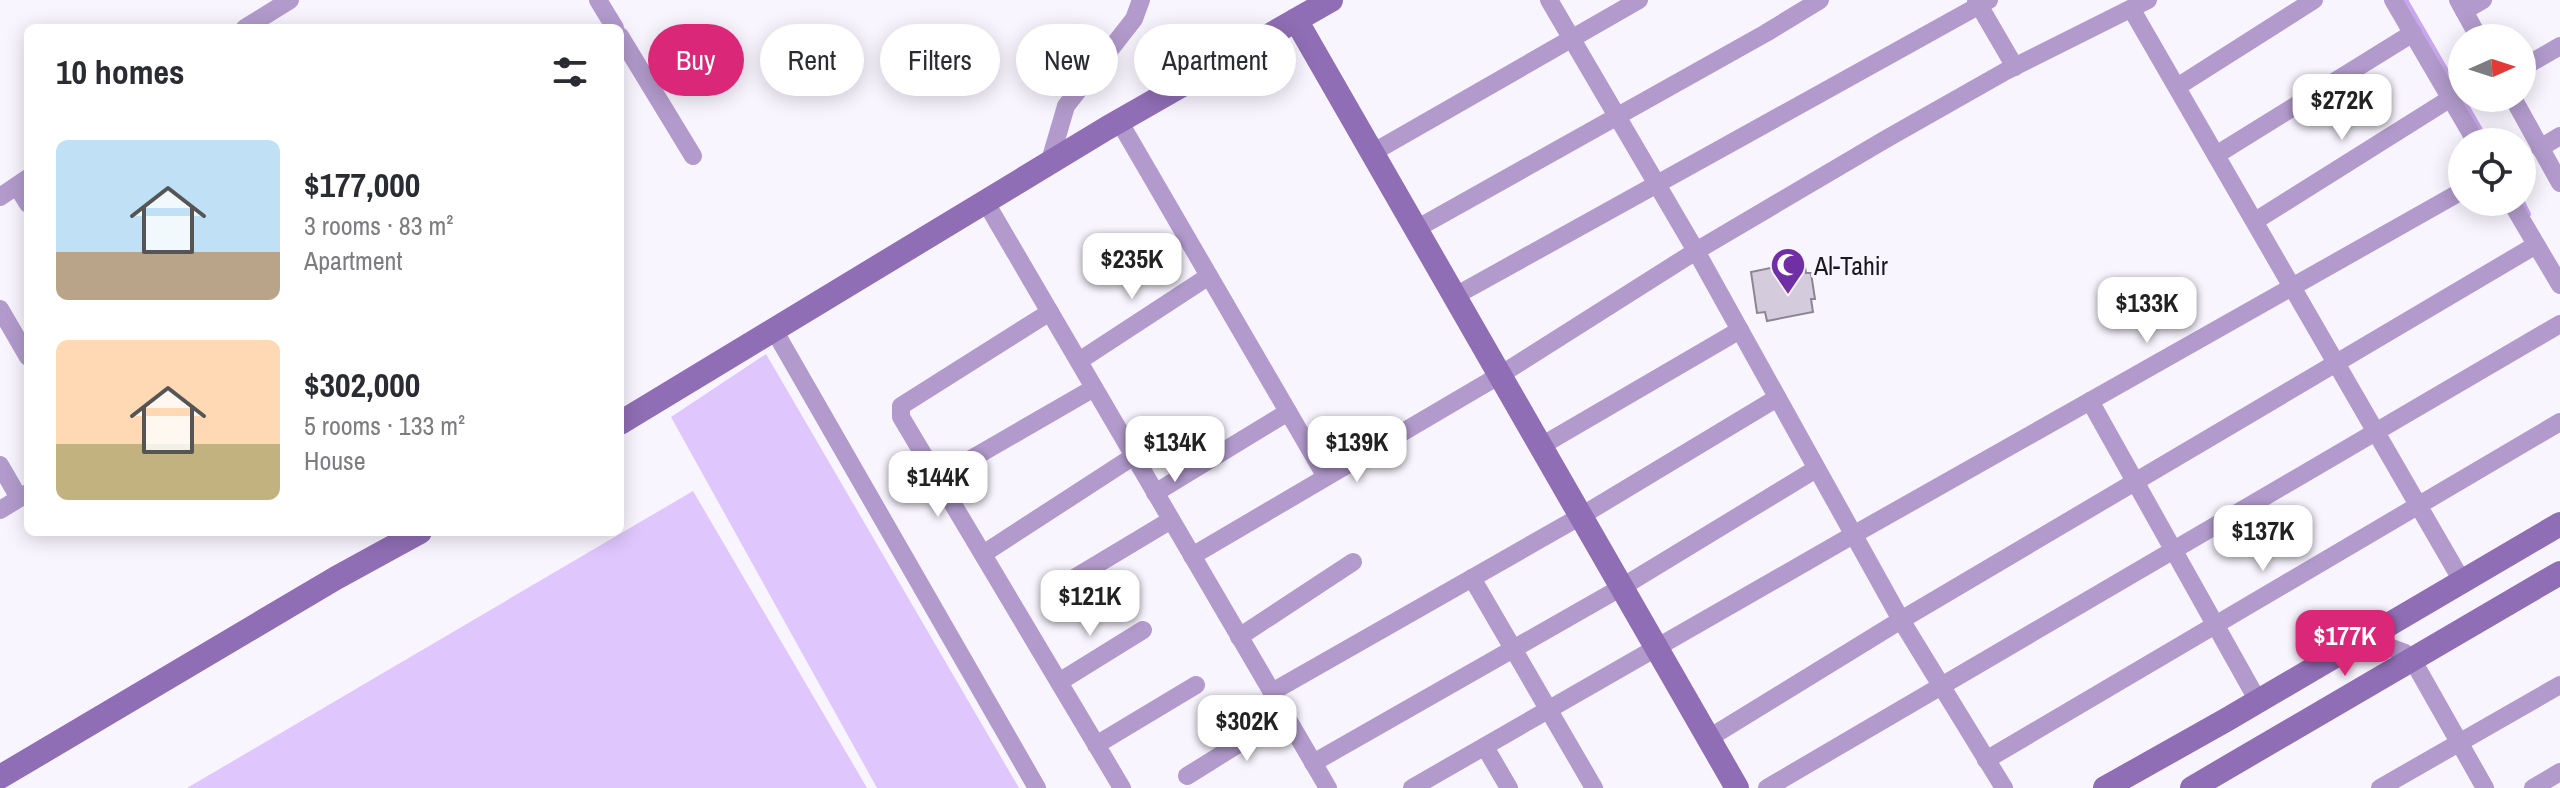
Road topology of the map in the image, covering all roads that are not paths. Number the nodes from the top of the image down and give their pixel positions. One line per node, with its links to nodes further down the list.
1 (290, 0): 15 (street)
2 (598, 0): 16 (street)
3 (1141, 0): 35 (street)
4 (1331, 0): 14 (street)
5 (1549, 0): 19 (street)
6 (1639, 0): 19 (street)
7 (1820, 0): 28 (street)
8 (2314, 0): 24 (street)
9 (2393, 0): 18 (street)
10 (2483, 0): 13 (street)
11 (1981, 2): 23 (street); 38 (street)
12 (2140, 5): 23 (street); 24 (street)
13 (2461, 5): 17 (street)
14 (1296, 20): 29 (street); 32 (street)
15 (251, 24)
16 (613, 24)
17 (2471, 24)
18 (2413, 33): 25 (street); 33 (street)
19 (1571, 39): 28 (street); 32 (street)
20 (624, 43): 34 (street)
21 (2560, 46): 22 (street)
22 (2536, 60)
23 (2015, 67): 46 (street)
24 (2177, 87): 33 (street)
25 (2448, 93)
26 (2448, 100): 43 (street)
27 (2521, 112): 31 (street)
28 (1617, 116): 38 (street); 44 (street)
29 (1119, 121): 35 (street); 47 (street)
30 (2560, 136): 31 (street)
31 (2540, 148): 37 (street)
32 (1372, 153): 44 (street)
33 (2216, 155): 43 (street)
34 (693, 156)
35 (1049, 164): 41 (street)
36 (23, 182): 39 (street)
37 (2560, 183)
38 (1657, 184): 46 (street); 50 (street)
39 (0, 197)
40 (2448, 199): 49 (street)
41 (985, 201): 52 (street); 54 (street)
42 (2519, 216): 45 (street)
43 (2255, 221): 49 (street)
44 (1416, 229): 50 (street)
45 (2536, 245): 48 (street); 58 (street)
46 (1696, 251): 55 (street); 59 (street)
47 (1209, 276): 57 (street); 63 (street)
48 (2560, 285)
49 (2293, 288): 58 (street); 62 (street)
50 (1455, 296): 59 (street)
51 (0, 309): 56 (street)
52 (1050, 312): 57 (street); 72 (street)
53 (2560, 324): 66 (street)
54 (774, 330): 64 (street); 120 (street)
55 (1740, 330): 61 (street); 67 (street)
56 (24, 350)
57 (1079, 361): 60 (street)
58 (2337, 363): 66 (street); 73 (street)
59 (1500, 375): 67 (street); 71 (street)
60 (1094, 388): 68 (street); 72 (street)
61 (1777, 398): 70 (street); 78 (street)
62 (2090, 401): 73 (street); 81 (street)
63 (1288, 412): 71 (street); 74 (street)
64 (624, 421)
65 (2560, 422): 76 (street)
66 (2376, 431): 76 (street); 83 (street)
67 (1541, 446): 78 (street)
68 (1134, 456): 74 (street); 84 (street)
69 (0, 465): 75 (street)
70 (1816, 469): 81 (street); 90 (street)
71 (1326, 477): 85 (street)
72 (938, 478): 84 (street)
73 (2136, 482): 83 (street); 92 (street)
74 (1155, 493): 79 (street)
75 (24, 496): 77 (street)
76 (2419, 505): 89 (street); 93 (street)
77 (0, 510)
78 (1581, 516): 88 (street); 90 (street)
79 (1171, 520): 85 (street); 91 (street)
80 (2560, 524): 89 (street)
81 (1853, 535): 92 (street); 98 (street)
82 (413, 536): 116 (street)
83 (2174, 549): 93 (street); 102 (street)
84 (983, 554): 100 (street)
85 (1192, 556): 95 (street)
86 (1353, 562): 95 (street)
87 (2560, 573): 99 (street)
88 (1472, 578): 97 (street); 104 (street)
89 (2462, 581): 96 (street)
90 (1622, 587): 97 (street); 98 (street)
91 (1051, 592)
92 (1901, 620): 102 (street); 108 (street)
93 (2215, 625): 105 (street); 112 (street)
94 (1143, 630): 100 (street)
95 (1239, 637): 104 (street)
96 (2365, 638): 99 (street); 105 (street)
97 (1513, 649): 106 (street); 113 (street)
98 (1657, 649): 106 (street); 108 (street)
99 (2412, 659): 109 (street); 117 (street)
100 (1059, 682): 110 (street)
101 (1196, 685): 110 (street)
102 (1941, 685): 112 (street); 126 (street)
103 (2560, 685): 109 (street)
104 (1272, 692): 107 (street)
105 (2258, 701): 128 (street)
106 (1549, 710): 111 (street); 124 (street)
107 (1285, 715): 113 (street); 115 (street)
108 (1709, 738): 125 (street)
109 (2459, 743): 119 (street); 129 (street)
110 (1096, 745): 121 (street)
111 (1485, 747): 122 (street); 123 (street)
112 (1986, 760): 127 (street)
113 (1313, 763): 118 (street)
114 (2560, 772): 130 (street)
115 (1187, 776)
116 (0, 777)
117 (2198, 786)
118 (1325, 787)
119 (2384, 787)
120 (1037, 788)
121 (1122, 788)
122 (1412, 788)
123 (1509, 788)
124 (1594, 788)
125 (1737, 788)
126 (1767, 788)
127 (2004, 788)
128 (2105, 788)
129 (2485, 788)
130 (2533, 788)

